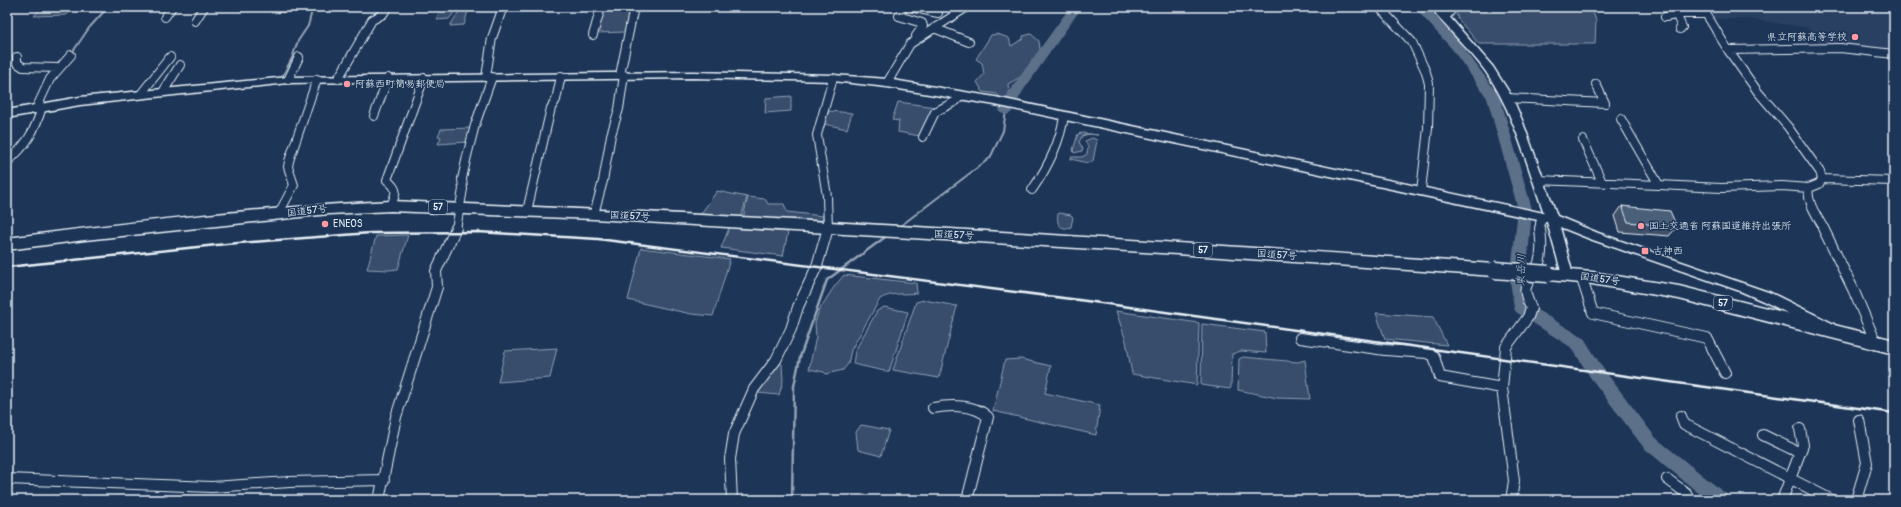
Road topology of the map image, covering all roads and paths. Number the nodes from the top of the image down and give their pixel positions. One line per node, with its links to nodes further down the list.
1 (172, 7): 16 (street)
2 (204, 7): 18 (street)
3 (388, 7): 39 (street)
4 (503, 7): 34 (street)
5 (600, 7): 21 (street)
6 (634, 7): 32 (street)
7 (903, 7): 22 (street)
8 (967, 7): 19 (street)
9 (1379, 7): 62 (street)
10 (1436, 7): 14 (street)
11 (915, 8): 12 (street)
12 (939, 10): 19 (street)
13 (1704, 11): 15 (street); 24 (street)
14 (1448, 12): 46 (street)
15 (1676, 15): 17 (street); 20 (street)
16 (165, 17)
17 (1665, 17)
18 (195, 21)
19 (937, 26): 22 (street); 23 (street)
20 (1680, 29)
21 (593, 35)
22 (918, 38): 41 (street)
23 (969, 42)
24 (1728, 50): 25 (street); 55 (street)
25 (1894, 54)
26 (71, 55): 31 (street)
27 (17, 57): 31 (street)
28 (170, 57): 44 (street)
29 (299, 57): 40 (street)
30 (180, 65): 43 (street)
31 (58, 68): 47 (street)
32 (622, 75): 33 (street); 37 (street); 66 (street)
33 (561, 76): 34 (street); 65 (street)
34 (489, 77): 36 (street); 64 (street)
35 (388, 78): 36 (street); 39 (street); 49 (street)
36 (424, 78): 63 (street)
37 (833, 78): 41 (street); 69 (street)
38 (317, 79): 39 (street); 40 (street); 67 (street)
39 (338, 79)
40 (288, 80): 43 (street)
41 (887, 83): 45 (street)
42 (1596, 84): 46 (street)
43 (163, 92): 44 (street)
44 (141, 94): 47 (street)
45 (962, 96): 50 (street); 52 (street)
46 (1507, 98): 56 (street)
47 (39, 108): 48 (street); 54 (street)
48 (7, 114)
49 (374, 116)
50 (1064, 116): 61 (street); 62 (street)
51 (1621, 119): 59 (street)
52 (923, 137)
53 (1583, 140): 58 (street)
54 (7, 162)
55 (1822, 179): 57 (street); 60 (street)
56 (1538, 180): 58 (street); 68 (street)
57 (1894, 181)
58 (1602, 182): 59 (street)
59 (1659, 185): 60 (street)
60 (1809, 188): 76 (street)
61 (1032, 190)
62 (1421, 190): 68 (street)
63 (391, 206): 64 (highway, 国道57号 / 57); 67 (highway, 国道57号 / 57)
64 (459, 207): 65 (highway, 国道57号 / 57); 89 (street)
65 (527, 211): 66 (highway, 国道57号 / 57)
66 (594, 214): 69 (highway, 国道57号 / 57)
67 (278, 215): 70 (highway, 国道57号 / 57)
68 (1544, 218): 71 (street); 72 (street); 79 (street)
69 (828, 228): 71 (highway, 国道57号 / 57, bridge); 91 (street)
70 (7, 244)
71 (1574, 275): 73 (highway, 国道57号 / 57); 78 (street)
72 (1767, 297): 73 (street); 74 (street)
73 (1766, 314): 74 (highway, 国道57号 / 57)
74 (1839, 332): 76 (highway, 国道57号 / 57)
75 (1300, 338): 79 (street)
76 (1876, 343): 77 (highway, 国道57号 / 57)
77 (1894, 348)
78 (1725, 373)
79 (1502, 388): 93 (street)
80 (933, 408): 92 (street)
81 (1682, 416): 88 (street)
82 (1859, 420): 97 (street)
83 (1800, 429): 85 (street)
84 (1763, 435): 85 (street)
85 (1800, 453): 88 (street)
86 (7, 479): 89 (street)
87 (1667, 479): 94 (street)
88 (1791, 479): 95 (street); 96 (street)
89 (384, 480): 90 (street)
90 (379, 500)
91 (732, 500)
92 (967, 500)
93 (1511, 500)
94 (1690, 500)
95 (1782, 500)
96 (1832, 500)
97 (1856, 500)

